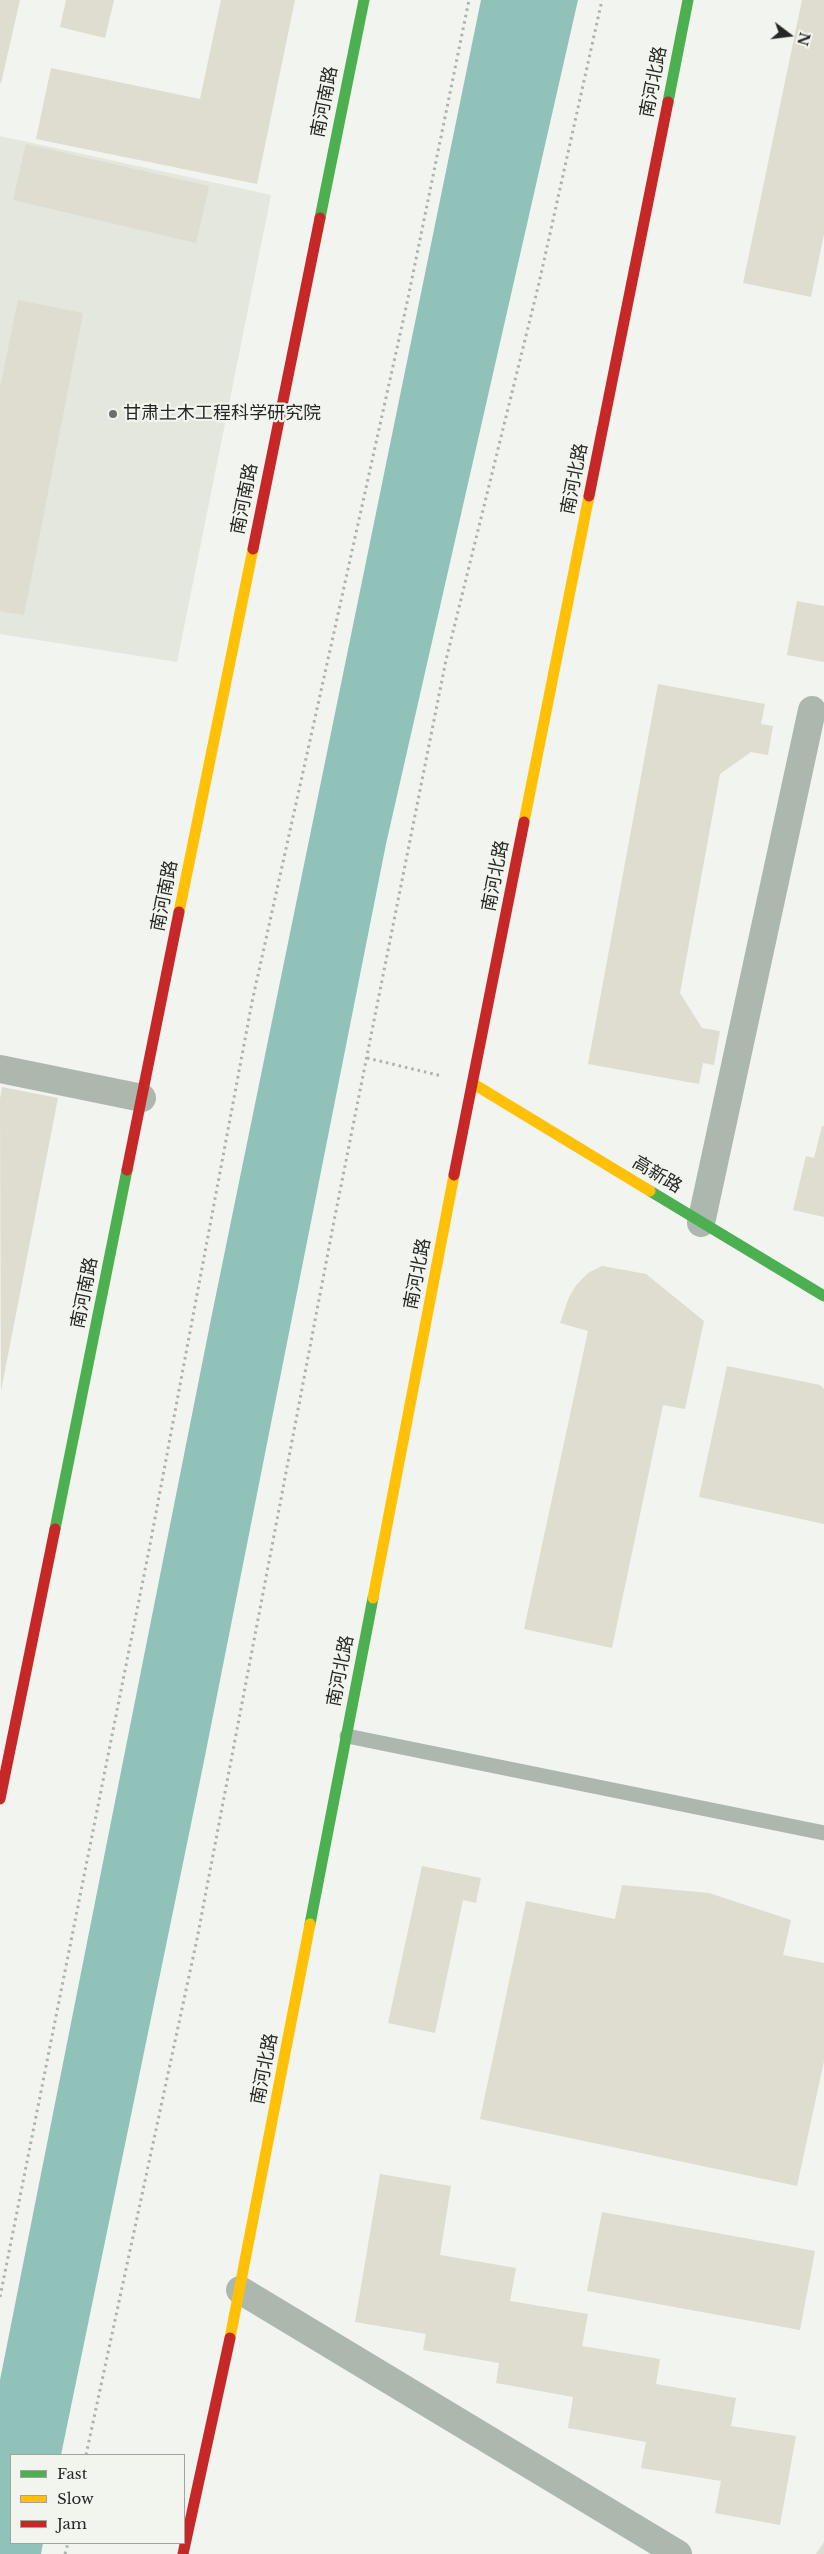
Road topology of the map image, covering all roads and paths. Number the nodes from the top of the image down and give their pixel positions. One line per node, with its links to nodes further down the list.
1 (364, 0): 9 (street, 南河南路)
2 (469, 0): 16 (path)
3 (602, 0): 6 (path)
4 (688, 0): 8 (street, 南河北路)
5 (812, 710): 10 (street)
6 (367, 1058): 8 (path); 17 (path)
7 (0, 1069): 9 (street)
8 (472, 1083): 10 (street, 高新路); 12 (street, 南河北路)
9 (142, 1098): 13 (street, 南河南路)
10 (701, 1222): 11 (street, 高新路)
11 (824, 1296)
12 (347, 1736): 14 (lane); 15 (street, 南河北路)
13 (0, 1799)
14 (824, 1833)
15 (240, 2290): 18 (street, 南河北路); 19 (street)
16 (0, 2297)
17 (86, 2454)
18 (183, 2554)
19 (678, 2554)

